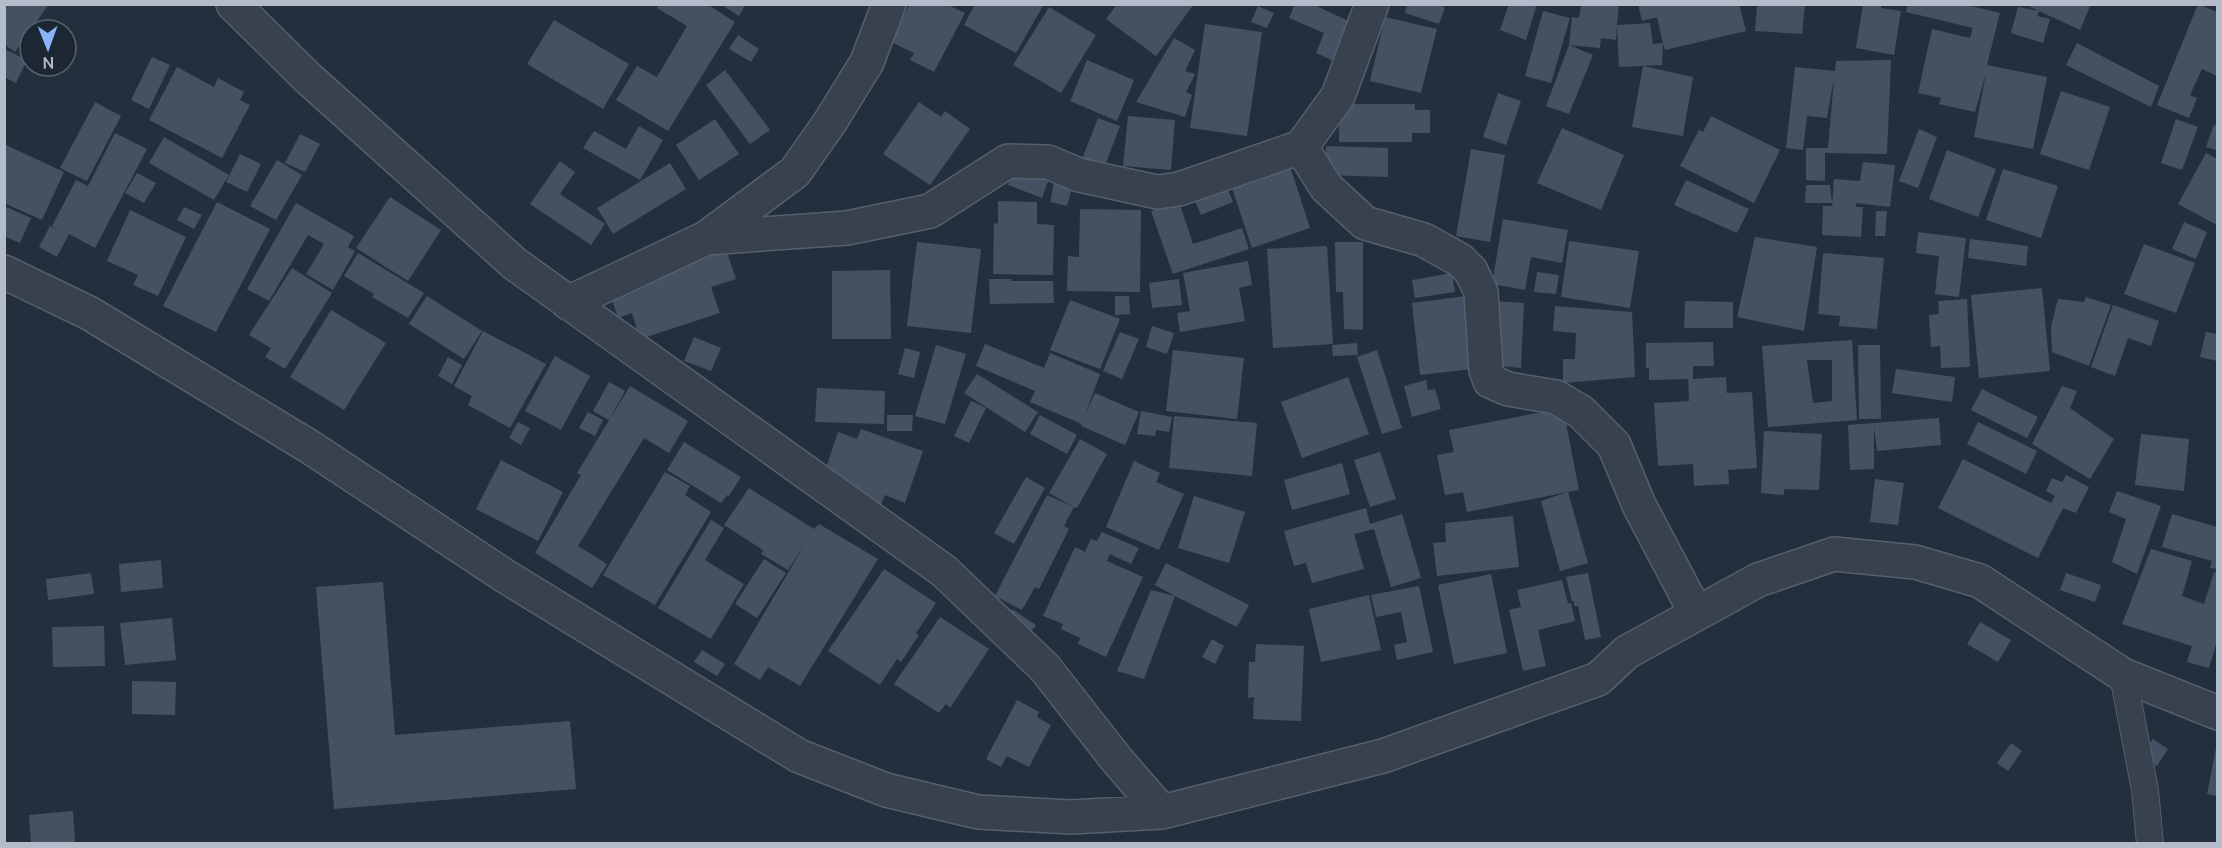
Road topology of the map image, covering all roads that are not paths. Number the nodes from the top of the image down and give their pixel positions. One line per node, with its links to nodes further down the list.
1 (233, 4): 7 (street)
2 (889, 4): 5 (street)
3 (1372, 4): 4 (street)
4 (1301, 147): 5 (street); 8 (street)
5 (706, 238): 7 (street)
6 (4, 272): 11 (street)
7 (568, 303): 11 (street)
8 (1696, 613): 9 (street); 11 (street)
9 (2123, 675): 10 (street); 12 (lane)
10 (2217, 713)
11 (1162, 812)
12 (2150, 843)

